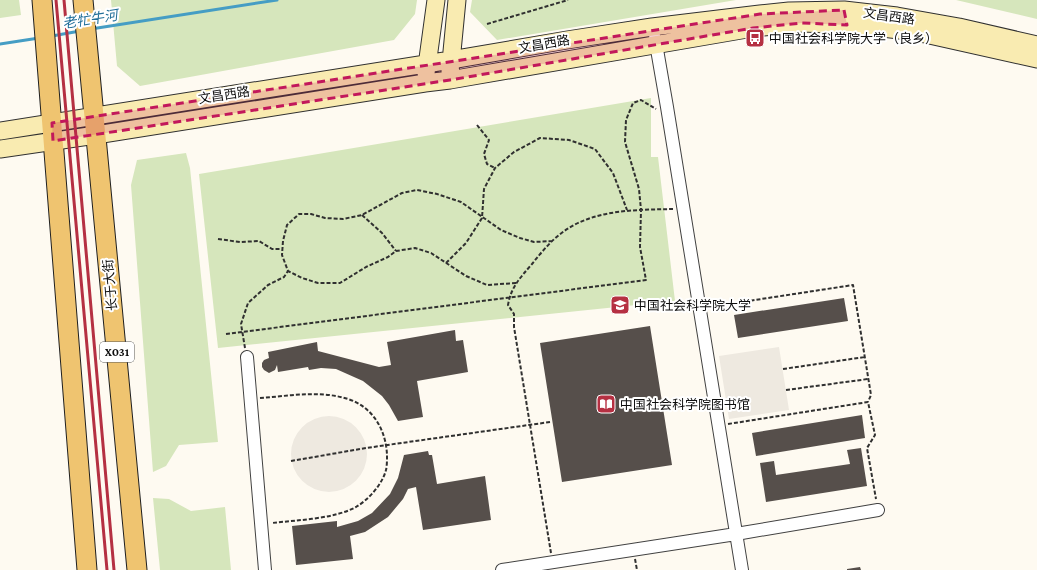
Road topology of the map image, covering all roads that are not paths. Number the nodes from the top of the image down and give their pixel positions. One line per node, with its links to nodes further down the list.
1 (457, 2): 10 (main road)
2 (436, 3): 11 (main road)
3 (83, 6): 14 (main road, 长于大街 / X031)
4 (42, 8): 16 (main road)
5 (845, 12): 6 (main road, 文昌西路); 7 (main road, 文昌西路); 8 (main road, 文昌西路); 9 (main road, 文昌西路)
6 (652, 27): 7 (street); 10 (main road, 文昌西路)
7 (656, 44): 12 (main road, 文昌西路); 21 (street)
8 (1037, 45)
9 (1037, 59)
10 (451, 60): 11 (main road, 文昌西路); 12 (main road)
11 (428, 63): 13 (main road); 14 (main road, 文昌西路)
12 (450, 80): 13 (main road, 文昌西路)
13 (425, 83): 17 (main road, 文昌西路)
14 (94, 115): 16 (main road, 文昌西路); 17 (main road, 长于大街 / X031)
15 (0, 131): 16 (main road)
16 (52, 132): 17 (main road, 文昌西路); 18 (main road); 23 (main road)
17 (96, 135): 24 (main road, 长于大街 / X031)
18 (0, 149)
19 (247, 357): 25 (street)
20 (878, 510): 21 (street)
21 (736, 534): 22 (street); 27 (street)
22 (553, 566): 26 (street)
23 (87, 570)
24 (137, 570)
25 (265, 570)
26 (502, 570)
27 (742, 570)

